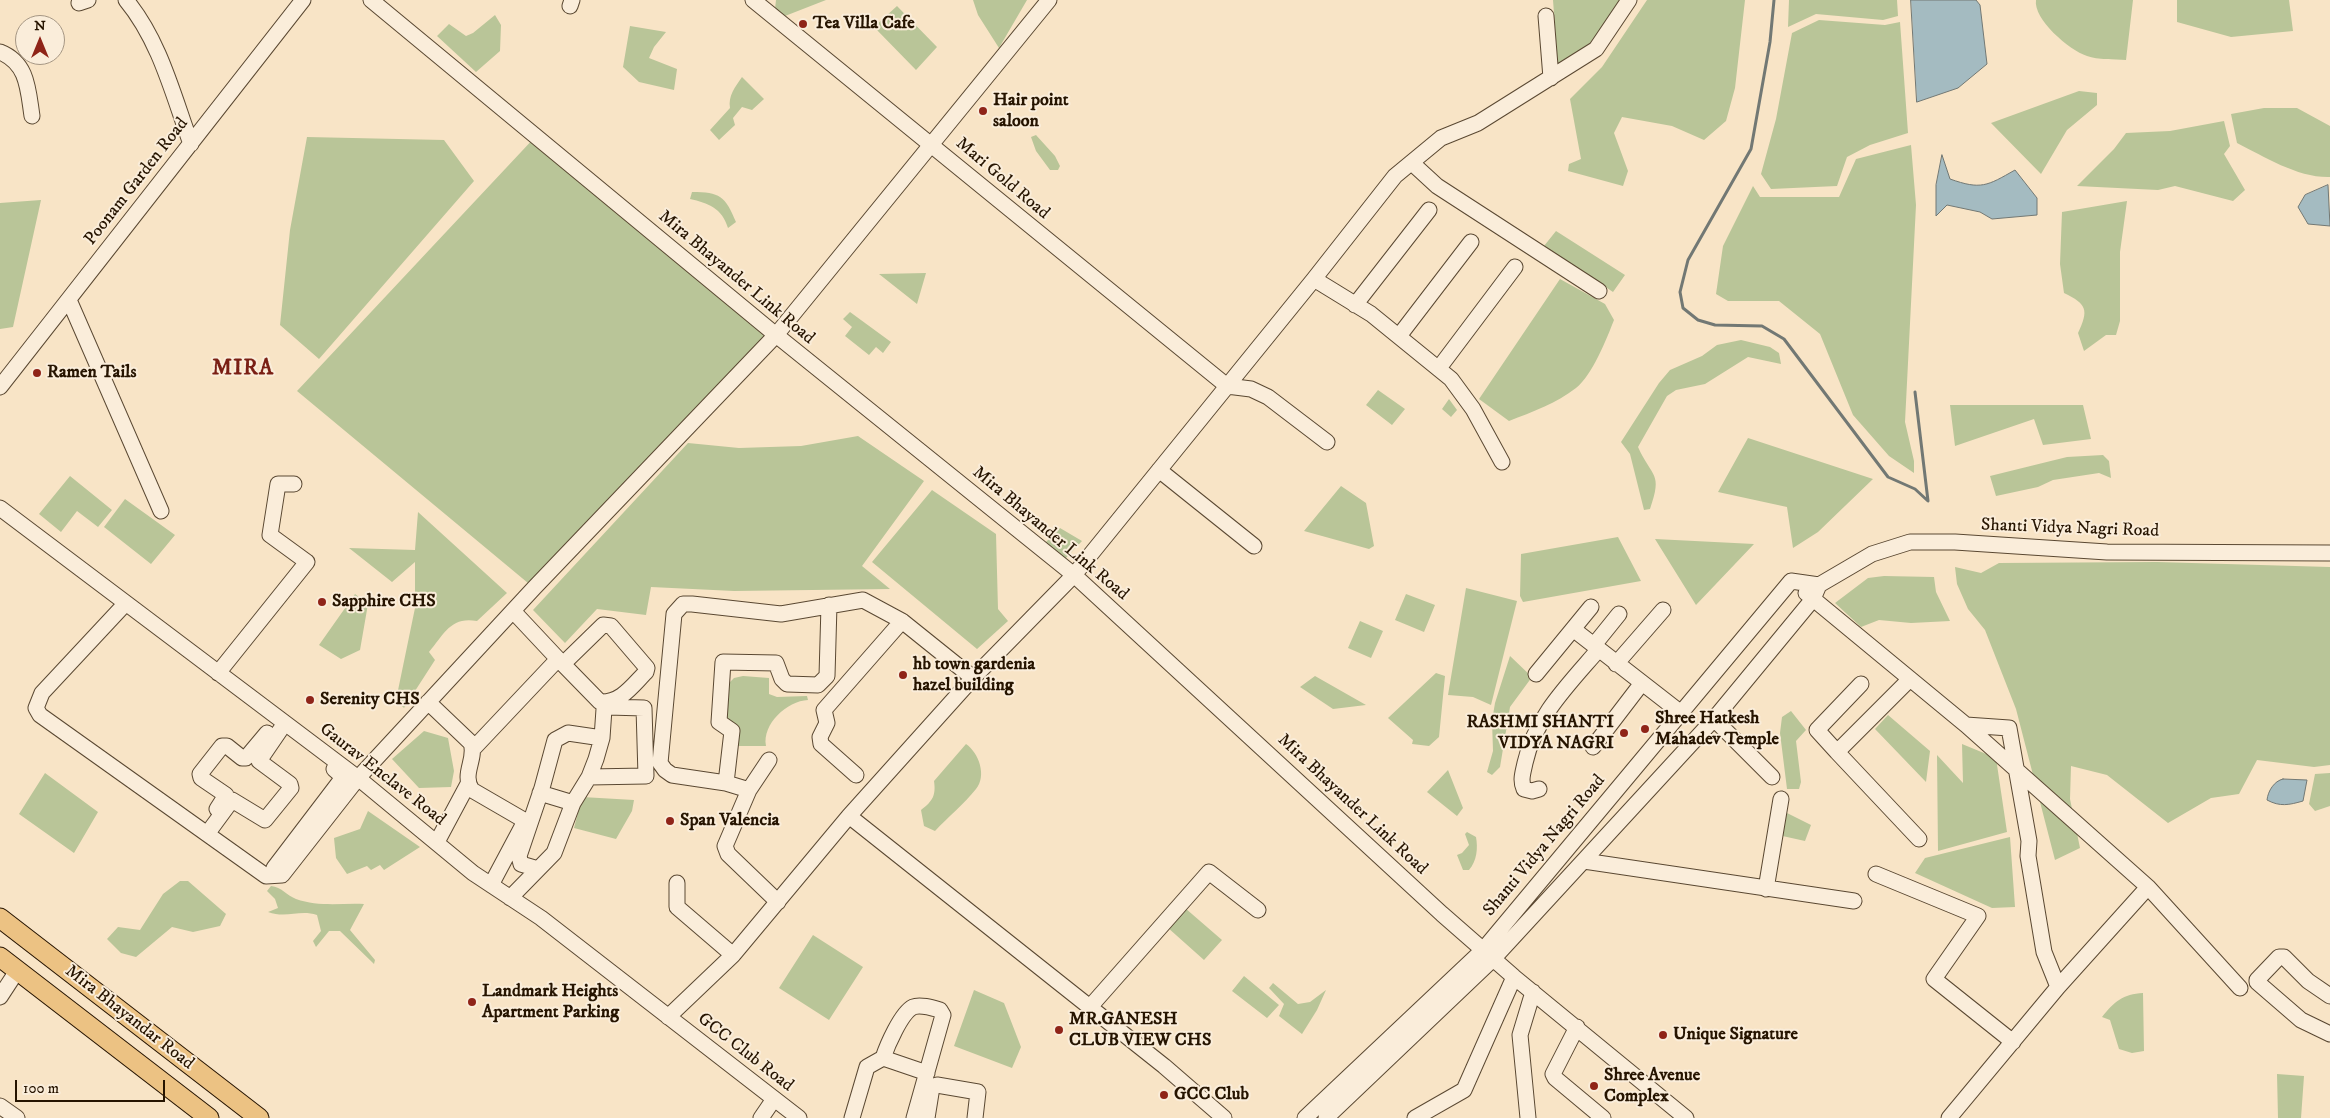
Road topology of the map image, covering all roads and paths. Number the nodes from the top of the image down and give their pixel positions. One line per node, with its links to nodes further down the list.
1 (126, 0): 12 (street)
2 (303, 0): 12 (street, Poonam Garden Road)
3 (371, 0): 22 (street, Mira Bhayander Link Road)
4 (754, 0): 7 (street, Mari Gold Road)
5 (1049, 0): 13 (street)
6 (1629, 0): 10 (street)
7 (771, 6): 13 (street, Mari Gold Road)
8 (1546, 16): 10 (street)
9 (0, 52): 11 (street)
10 (1550, 78): 14 (street)
11 (32, 116)
12 (191, 144): 20 (street, Poonam Garden Road)
13 (932, 145): 22 (street); 25 (street, Mari Gold Road)
14 (1412, 163): 18 (street); 19 (street)
15 (1429, 210): 21 (street)
16 (1471, 242): 23 (street)
17 (1515, 267): 24 (street)
18 (1314, 279): 21 (street); 25 (street)
19 (1600, 290)
20 (69, 300): 26 (street, Poonam Garden Road); 32 (street)
21 (1355, 304): 23 (street)
22 (776, 336): 35 (street, Mira Bhayander Link Road); 43 (street)
23 (1399, 336): 24 (street)
24 (1439, 368): 28 (street)
25 (1227, 386): 27 (street); 29 (street)
26 (0, 387)
27 (1326, 442)
28 (1502, 462)
29 (1159, 470): 33 (street); 35 (street)
30 (294, 484): 50 (street)
31 (0, 508): 39 (street, Gaurav Enclave Road)
32 (161, 511)
33 (1254, 546)
34 (2330, 552): 37 (street, Shanti Vidya Nagri Road)
35 (1074, 575): 52 (street); 97 (street, Mira Bhayander Link Road)
36 (1791, 581): 37 (street); 38 (street); 57 (street, Shanti Vidya Nagri Road)
37 (1819, 585): 38 (street, Shanti Vidya Nagri Road)
38 (1813, 599): 53 (street); 58 (street, Shanti Vidya Nagri Road)
39 (126, 604): 50 (street, Gaurav Enclave Road); 80 (street)
40 (829, 605): 45 (street); 72 (street); 72 (street)
41 (1591, 607): 46 (street)
42 (1663, 610): 49 (street)
43 (514, 611): 48 (street); 56 (street)
44 (1619, 614): 47 (street)
45 (902, 621): 52 (street); 68 (street)
46 (1573, 629): 47 (street); 51 (street)
47 (1596, 647): 49 (street); 75 (street)
48 (561, 661): 48 (street); 63 (street)
49 (1616, 664): 54 (street)
50 (218, 673): 59 (street, Gaurav Enclave Road)
51 (1536, 674)
52 (973, 678): 79 (street)
53 (1910, 679): 60 (street); 64 (street)
54 (1642, 683): 57 (street); 62 (street)
55 (1861, 684): 64 (street)
56 (428, 702): 63 (street); 71 (street)
57 (1681, 713): 97 (street, Shanti Vidya Nagri Road)
58 (1714, 719): 70 (street); 84 (street, Shanti Vidya Nagri Road)
59 (282, 720): 66 (street, Gaurav Enclave Road); 80 (street); 80 (street)
60 (1966, 725): 67 (street); 67 (street)
61 (602, 738): 69 (street); 69 (street); 76 (street)
62 (1593, 747)
63 (473, 749): 73 (street)
64 (1837, 752): 81 (street)
65 (769, 760): 74 (street)
66 (338, 763): 71 (street, Gaurav Enclave Road); 83 (street)
67 (2015, 768): 90 (street); 102 (street)
68 (856, 775)
69 (589, 776): 78 (street)
70 (1772, 777)
71 (358, 778): 82 (street, Gaurav Enclave Road); 83 (street)
72 (726, 783): 74 (street)
73 (468, 784): 82 (street); 89 (street)
74 (749, 790): 94 (street)
75 (1539, 790)
76 (540, 793): 78 (street); 86 (street)
77 (1781, 800): 91 (street)
78 (573, 803): 86 (street)
79 (849, 816): 94 (street); 108 (street)
80 (204, 832): 83 (street)
81 (1919, 839)
82 (437, 842): 89 (street, Gaurav Enclave Road)
83 (292, 854): 85 (street)
84 (1584, 861): 91 (street); 97 (street, Shanti Vidya Nagri Road)
85 (274, 868)
86 (538, 869): 92 (street)
87 (1876, 874): 114 (street)
88 (677, 883): 98 (street)
89 (491, 885): 92 (street, Gaurav Enclave Road)
90 (2148, 887): 102 (street); 103 (street)
91 (1766, 889): 93 (street)
92 (510, 898): 109 (street, Gaurav Enclave Road)
93 (1854, 901)
94 (778, 902): 98 (street)
95 (1258, 910): 108 (street)
96 (0, 918): 105 (main road, Mira Bhayandar Road)
97 (1489, 954): 101 (street, Mira Bhayander Link Road); 113 (street)
98 (733, 955): 109 (street)
99 (0, 957): 100 (main road, Mira Bhayandar Road)
100 (17, 970): 107 (street); 110 (main road, Mira Bhayandar Road)
101 (1514, 977): 104 (street, Mira Bhayander Link Road); 135 (street)
102 (2058, 987): 114 (street)
103 (2240, 988)
104 (1533, 992): 111 (street, Mira Bhayander Link Road); 136 (street)
105 (96, 993): 115 (main road); 125 (main road, Mira Bhayandar Road)
106 (2330, 996): 112 (street)
107 (0, 997)
108 (1089, 1008): 132 (street)
109 (668, 1017): 118 (street, GCC Club Road)
110 (78, 1018): 115 (main road); 122 (main road, Mira Bhayandar Road)
111 (1577, 1027): 120 (street); 138 (street, Mira Bhayander Link Road)
112 (2330, 1034)
113 (1399, 1039): 133 (street); 134 (street)
114 (2013, 1042): 139 (street)
115 (138, 1045): 123 (main road); 124 (main road)
116 (883, 1058): 117 (street); 117 (street); 128 (street)
117 (927, 1073): 129 (street)
118 (774, 1099): 126 (street); 127 (street, GCC Club Road)
119 (0, 1106): 121 (street)
120 (1587, 1111): 137 (street)
121 (17, 1118)
122 (209, 1118)
123 (220, 1118)
124 (248, 1118)
125 (259, 1118)
126 (761, 1118)
127 (799, 1118)
128 (852, 1118)
129 (914, 1118)
130 (927, 1118): 131 (street)
131 (975, 1118)
132 (1224, 1118)
133 (1306, 1118)
134 (1326, 1118)
135 (1414, 1118)
136 (1528, 1118)
137 (1603, 1118)
138 (1686, 1118)
139 (1949, 1118)

